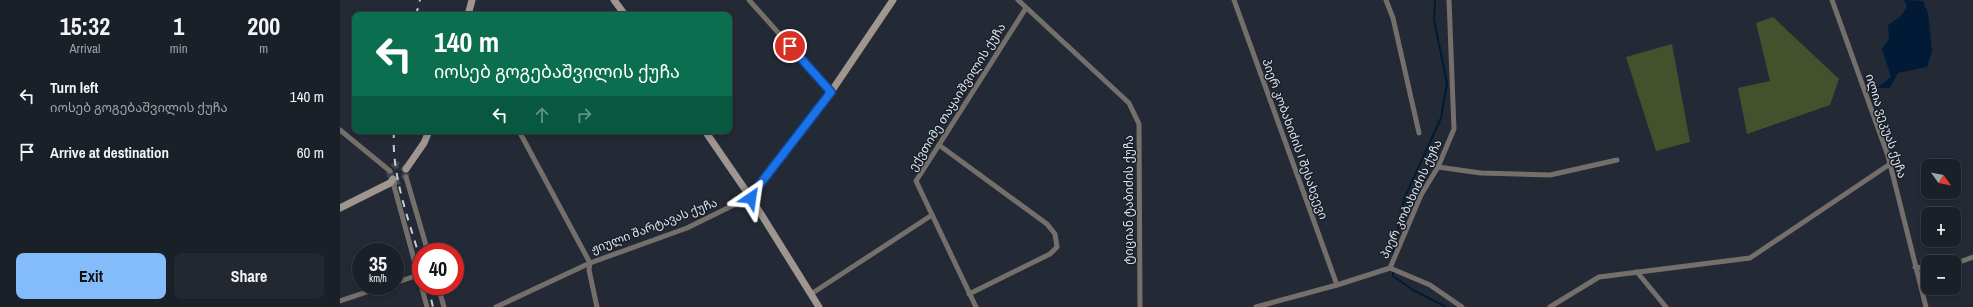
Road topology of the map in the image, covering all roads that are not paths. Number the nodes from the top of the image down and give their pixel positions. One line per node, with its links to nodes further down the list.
1 (472, 0): 11 (street)
2 (614, 0): 12 (street)
3 (749, 0): 13 (street)
4 (893, 0): 13 (street, ჟიული შარტავას ქუჩა)
5 (1018, 0): 10 (street, ტიციან ტაბიძის ქუჩა)
6 (1234, 0): 39 (street, პიერ კობახიძის I შესახვევი)
7 (1386, 0): 18 (street)
8 (1449, 0): 22 (street, პიერ კობახიძის ქუჩა)
9 (1832, 0): 21 (street, ილია ვეკუას ქუჩა)
10 (1026, 8): 19 (street, ექვთიმე თაყაიშვილის ქუჩა); 52 (street, ტიციან ტაბიძის ქუჩა)
11 (469, 12)
12 (623, 12)
13 (831, 92): 27 (street, ჟიული შარტავას ქუჩა)
14 (340, 130): 24 (street)
15 (428, 134): 23 (street)
16 (521, 134): 34 (street)
17 (707, 134): 27 (street)
18 (1419, 134)
19 (939, 145): 29 (street, ექვთიმე თაყაიშვილის ქუჩა); 41 (street)
20 (1617, 160): 22 (street)
21 (1890, 164): 35 (street, ილია ვეკუას ქუჩა); 38 (street)
22 (1438, 167): 36 (street, პიერ კობახიძის ქუჩა)
23 (406, 169)
24 (390, 172)
25 (406, 178): 30 (street)
26 (394, 180): 28 (street); 31 (street)
27 (750, 197): 34 (street, ჟიული შარტავას ქუჩა); 40 (street)
28 (340, 208)
29 (932, 214): 40 (street); 41 (street, ექვთიმე თაყაიშვილის ქუჩა)
30 (425, 243)
31 (412, 253)
32 (1973, 257): 33 (street)
33 (1961, 261)
34 (590, 263): 48 (street, ჟიული შარტავას ქუჩა); 49 (street)
35 (1915, 267): 37 (street); 57 (street, ილია ვეკუას ქუჩა)
36 (1390, 268): 39 (street, პიერ კობახიძის ქუჩა); 54 (street)
37 (1921, 268)
38 (1637, 272): 55 (street); 56 (street)
39 (1337, 285): 53 (street, პიერ კობახიძის ქუჩა)
40 (811, 294): 50 (street)
41 (969, 294): 51 (street, ექვთიმე თაყაიშვილის ქუჩა)
42 (358, 295): 45 (street)
43 (424, 295): 46 (street)
44 (441, 295): 47 (street)
45 (340, 301)
46 (427, 307)
47 (444, 307)
48 (496, 307)
49 (597, 307)
50 (819, 307)
51 (976, 307)
52 (1140, 307)
53 (1256, 307)
54 (1462, 307)
55 (1550, 307)
56 (1666, 307)
57 (1926, 307)

